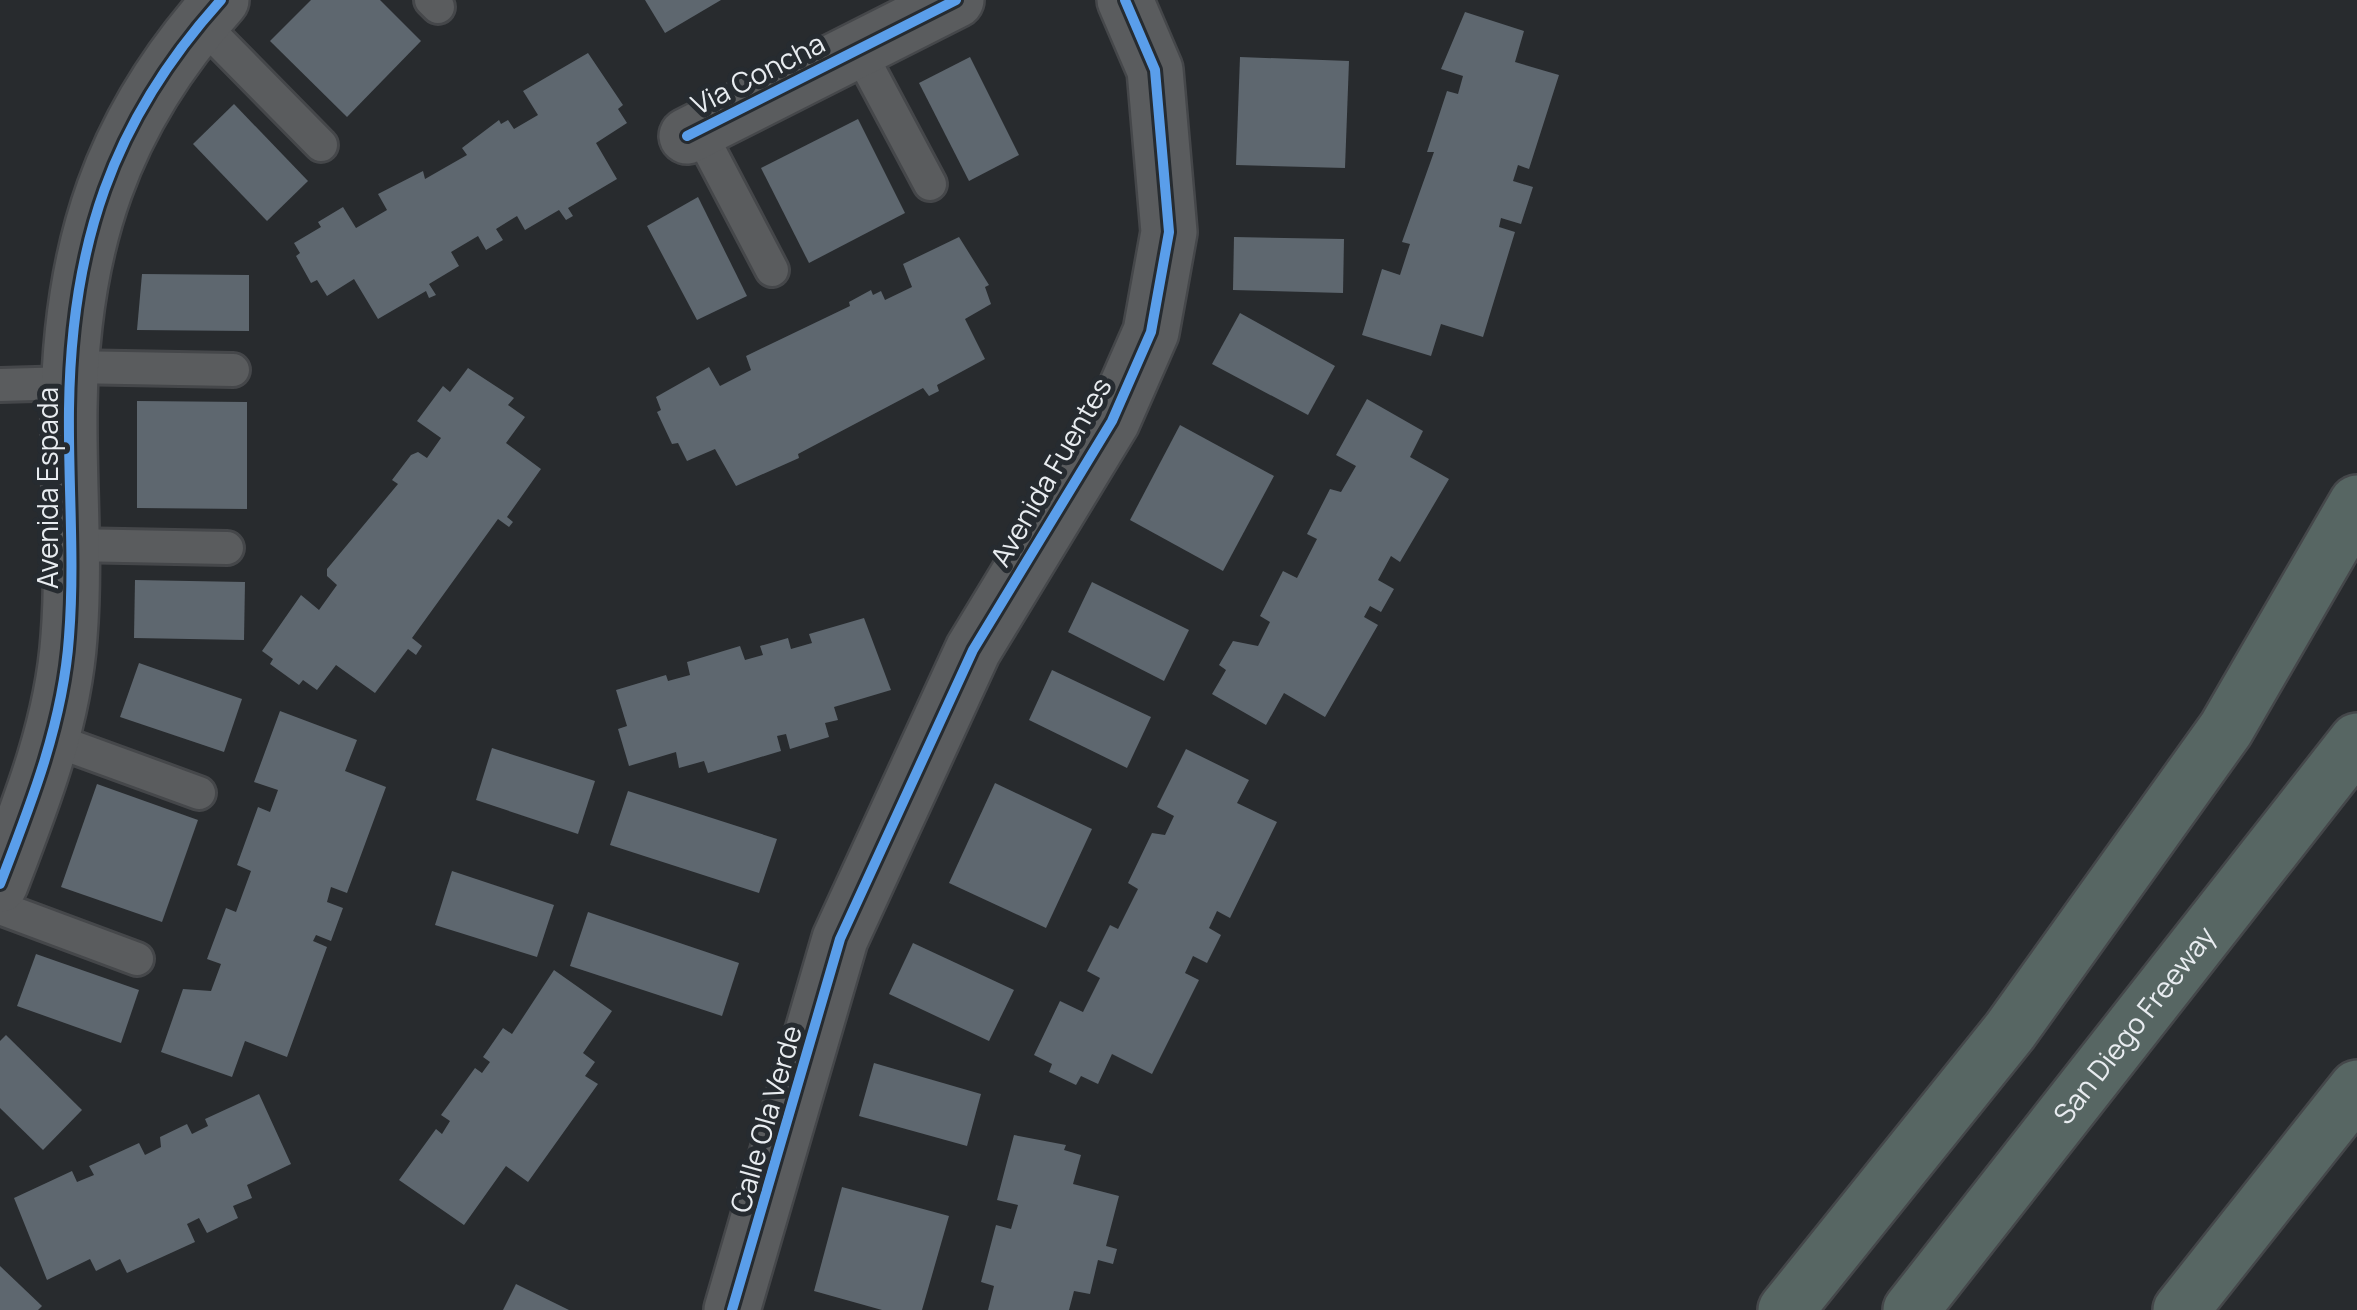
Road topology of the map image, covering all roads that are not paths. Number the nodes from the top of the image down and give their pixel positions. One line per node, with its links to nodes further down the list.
1 (956, 0): 4 (street, Via Concha)
2 (1125, 0): 20 (street, Avenida Fuentes)
3 (211, 11): 6 (lane); 10 (street, Avenida Espada)
4 (858, 50): 5 (street, Via Concha); 7 (lane)
5 (693, 132): 8 (lane)
6 (321, 145)
7 (930, 184)
8 (772, 270)
9 (233, 370): 10 (lane)
10 (71, 375): 11 (lane); 13 (street, Avenida Espada)
11 (0, 385)
12 (2357, 504): 24 (highway)
13 (72, 545): 14 (lane); 15 (street, Avenida Espada)
14 (228, 548)
15 (51, 740): 17 (lane); 18 (street, Avenida Espada)
16 (2357, 742): 25 (highway, San Diego Freeway)
17 (199, 793)
18 (0, 884)
19 (0, 908): 21 (lane)
20 (840, 939): 23 (street, Calle Ola Verde)
21 (138, 959)
22 (2357, 1088): 26 (highway)
23 (732, 1310)
24 (1786, 1310)
25 (1912, 1310)
26 (2181, 1310)

